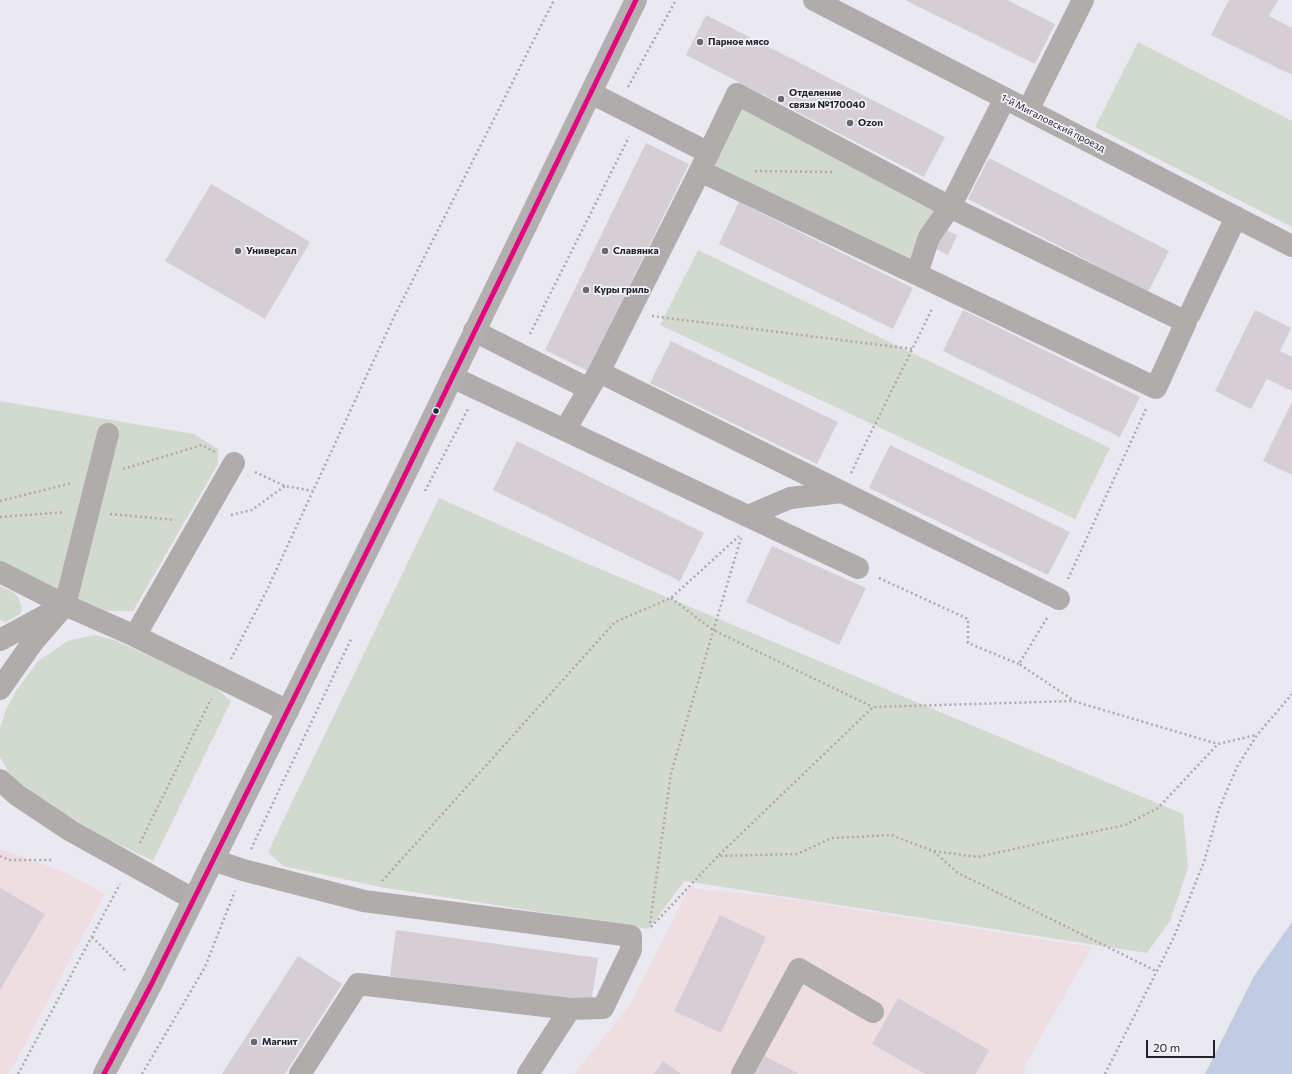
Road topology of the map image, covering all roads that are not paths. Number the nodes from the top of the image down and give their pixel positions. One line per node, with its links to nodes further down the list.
1 (636, 0): 4 (main road)
2 (814, 0): 5 (street, 1-й Мигаловский проезд)
3 (1079, 1): 6 (street)
4 (591, 93): 7 (street); 13 (main road)
5 (1005, 98): 6 (street, 1-й Мигаловский проезд); 8 (street)
6 (1028, 110): 9 (street, 1-й Мигаловский проезд)
7 (705, 162): 8 (street); 11 (street); 15 (street)
8 (950, 207): 11 (street); 11 (street)
9 (1236, 217): 10 (street, 1-й Мигаловский проезд); 12 (street)
10 (1292, 246)
11 (917, 274)
12 (1190, 314)
13 (474, 331): 14 (main road); 15 (street)
14 (452, 376): 16 (street); 28 (main road)
15 (594, 380): 16 (street); 19 (street)
16 (565, 430): 20 (street)
17 (108, 434): 24 (street)
18 (234, 463): 25 (street)
19 (842, 492): 20 (street); 23 (street)
20 (748, 516): 21 (street)
21 (858, 568)
22 (0, 572): 24 (street)
23 (1059, 599)
24 (65, 605): 25 (street); 26 (street); 27 (street)
25 (135, 636): 28 (street)
26 (0, 640)
27 (0, 689)
28 (288, 711): 30 (main road)
29 (0, 780): 31 (street)
30 (213, 860): 31 (main road); 32 (street)
31 (193, 899): 34 (main road)
32 (570, 1009): 35 (street); 36 (street)
33 (873, 1012): 37 (street)
34 (104, 1074)
35 (300, 1074)
36 (528, 1074)
37 (742, 1074)

